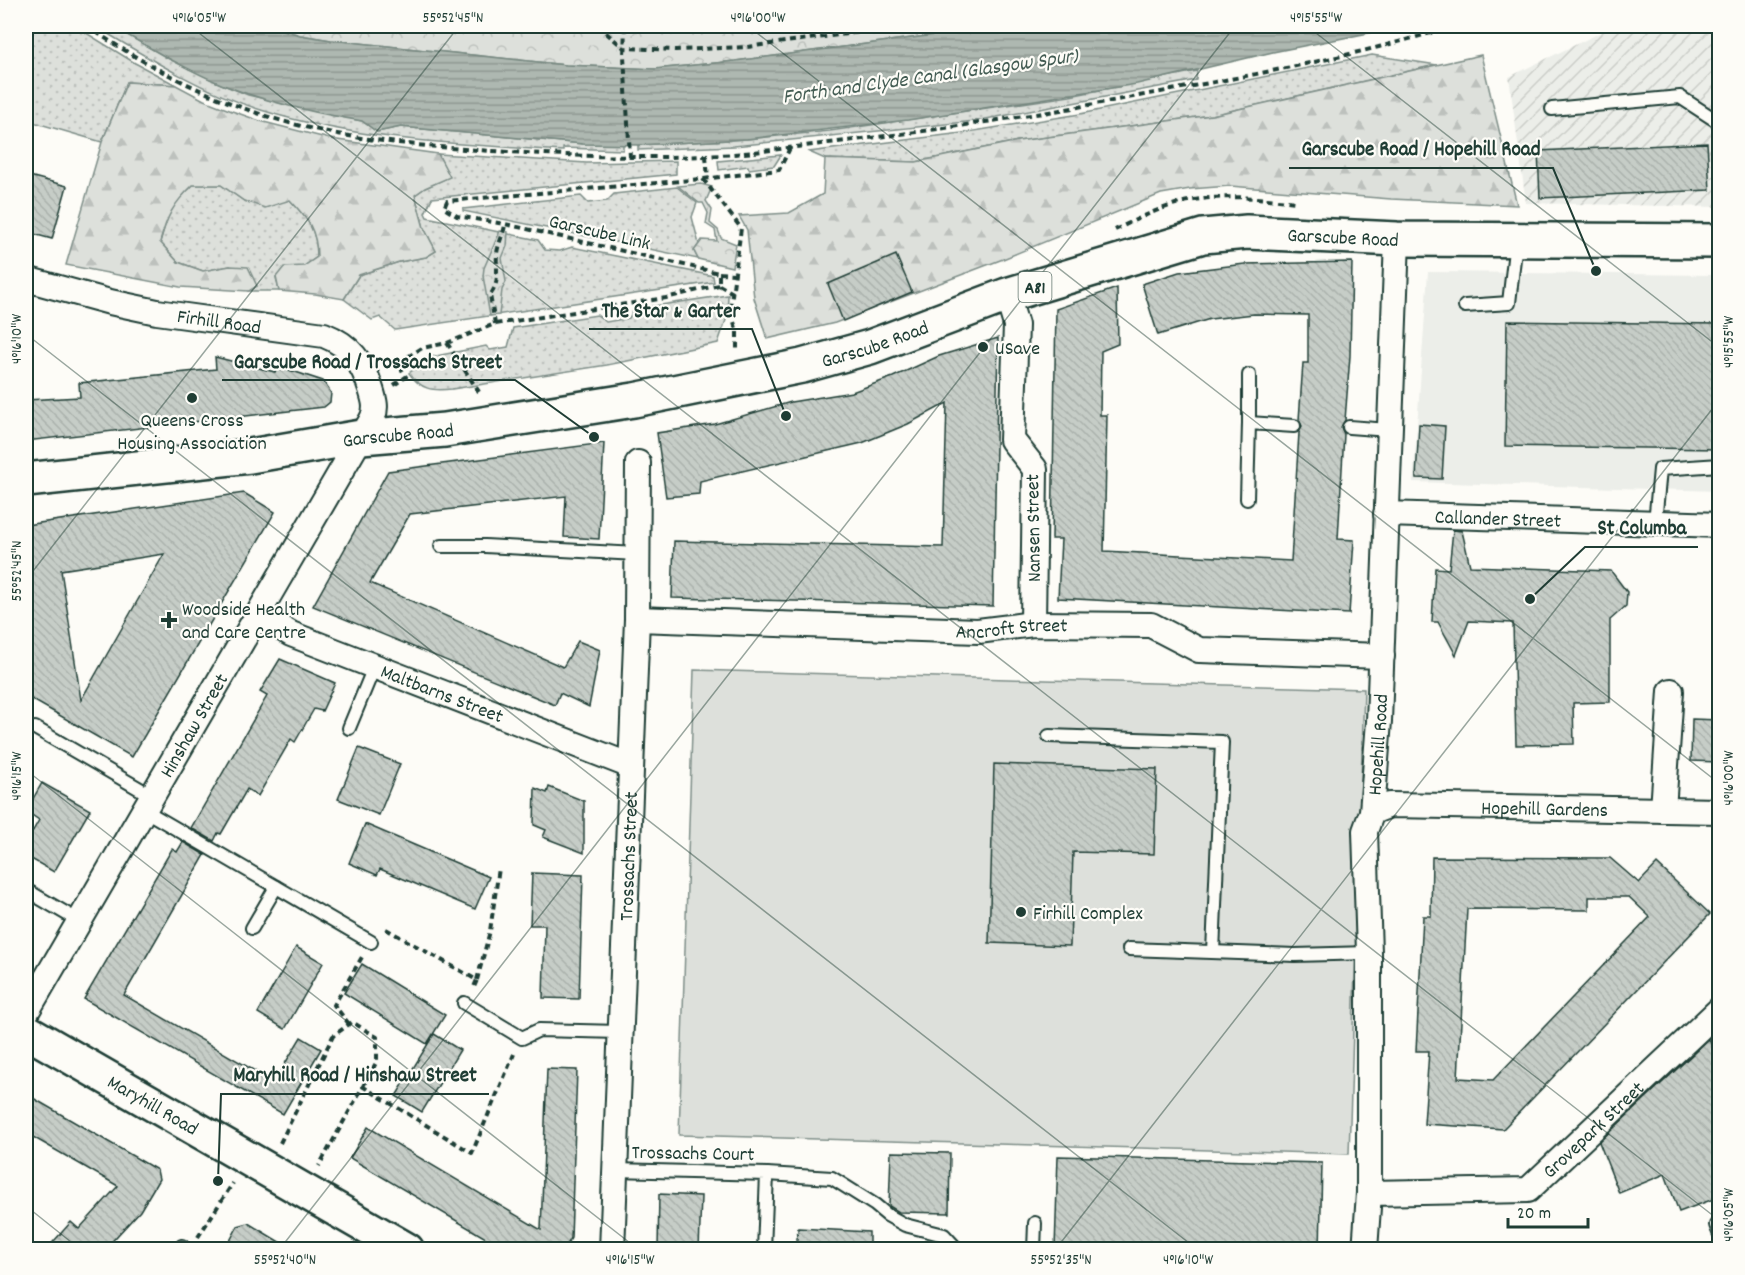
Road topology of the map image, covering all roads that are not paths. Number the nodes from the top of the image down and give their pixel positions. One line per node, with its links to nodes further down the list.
1 (1552, 109): 2 (lane)
2 (1719, 123)
3 (1397, 239): 4 (main road, Garscube Road / A81); 7 (main road, Garscube Road / A81); 13 (street, Hopehill Road)
4 (1516, 239): 5 (main road, Garscube Road / A81); 8 (lane)
5 (1719, 241)
6 (26, 279): 14 (street, Firhill Road)
7 (1008, 295): 14 (main road, Garscube Road / A81); 26 (street, Nansen Street)
8 (1465, 306)
9 (1250, 375): 10 (lane)
10 (1250, 423): 11 (lane); 18 (lane)
11 (1294, 426)
12 (1349, 427): 13 (lane)
13 (1389, 429): 19 (street, Hopehill Road)
14 (361, 437): 17 (main road, Garscube Road / A81); 24 (street, Hinshaw Street)
15 (638, 464): 23 (street, Trossachs Street)
16 (1719, 465): 20 (lane)
17 (26, 480)
18 (1246, 500)
19 (1386, 514): 20 (street, Callander Street); 27 (street, Hopehill Road)
20 (1655, 523): 21 (street, Callander Street)
21 (1719, 525)
22 (441, 546): 23 (lane)
23 (637, 554): 25 (street, Trossachs Street)
24 (258, 614): 28 (street, Maltbarns Street); 34 (street, Hinshaw Street)
25 (637, 618): 26 (street, Ancroft Street); 33 (street, Trossachs Street)
26 (1033, 624): 27 (street, Ancroft Street)
27 (1382, 656): 37 (street, Hopehill Road)
28 (375, 665): 31 (lane); 33 (street, Maltbarns Street)
29 (1671, 691): 35 (street)
30 (35, 728): 34 (lane)
31 (350, 729)
32 (1049, 736): 44 (lane)
33 (631, 766): 50 (street, Trossachs Street)
34 (148, 803): 38 (lane); 40 (street, Hinshaw Street)
35 (1663, 810): 36 (street, Hopehill Gardens); 37 (street, Hopehill Gardens)
36 (1719, 811)
37 (1372, 812): 45 (street, Hopehill Road)
38 (276, 887): 41 (lane); 42 (lane)
39 (26, 890): 40 (lane)
40 (79, 921): 48 (street, Hinshaw Street)
41 (252, 928)
42 (371, 942)
43 (1130, 949): 44 (lane)
44 (1213, 952): 45 (lane)
45 (1369, 953): 53 (street, Hopehill Road)
46 (464, 1003): 50 (lane)
47 (1719, 1010): 53 (street, Grovepark Street)
48 (26, 1013)
49 (26, 1031): 55 (main road, Maryhill Road)
50 (620, 1032): 51 (street, Trossachs Street)
51 (615, 1170): 52 (lane, Trossachs Court); 56 (street, Trossachs Street)
52 (767, 1174): 57 (lane, Trossachs Court); 58 (lane)
53 (1369, 1193): 60 (street, Hopehill Road)
54 (1035, 1223): 59 (lane)
55 (407, 1250)
56 (612, 1250)
57 (764, 1250)
58 (958, 1250)
59 (1034, 1250)
60 (1365, 1250)

